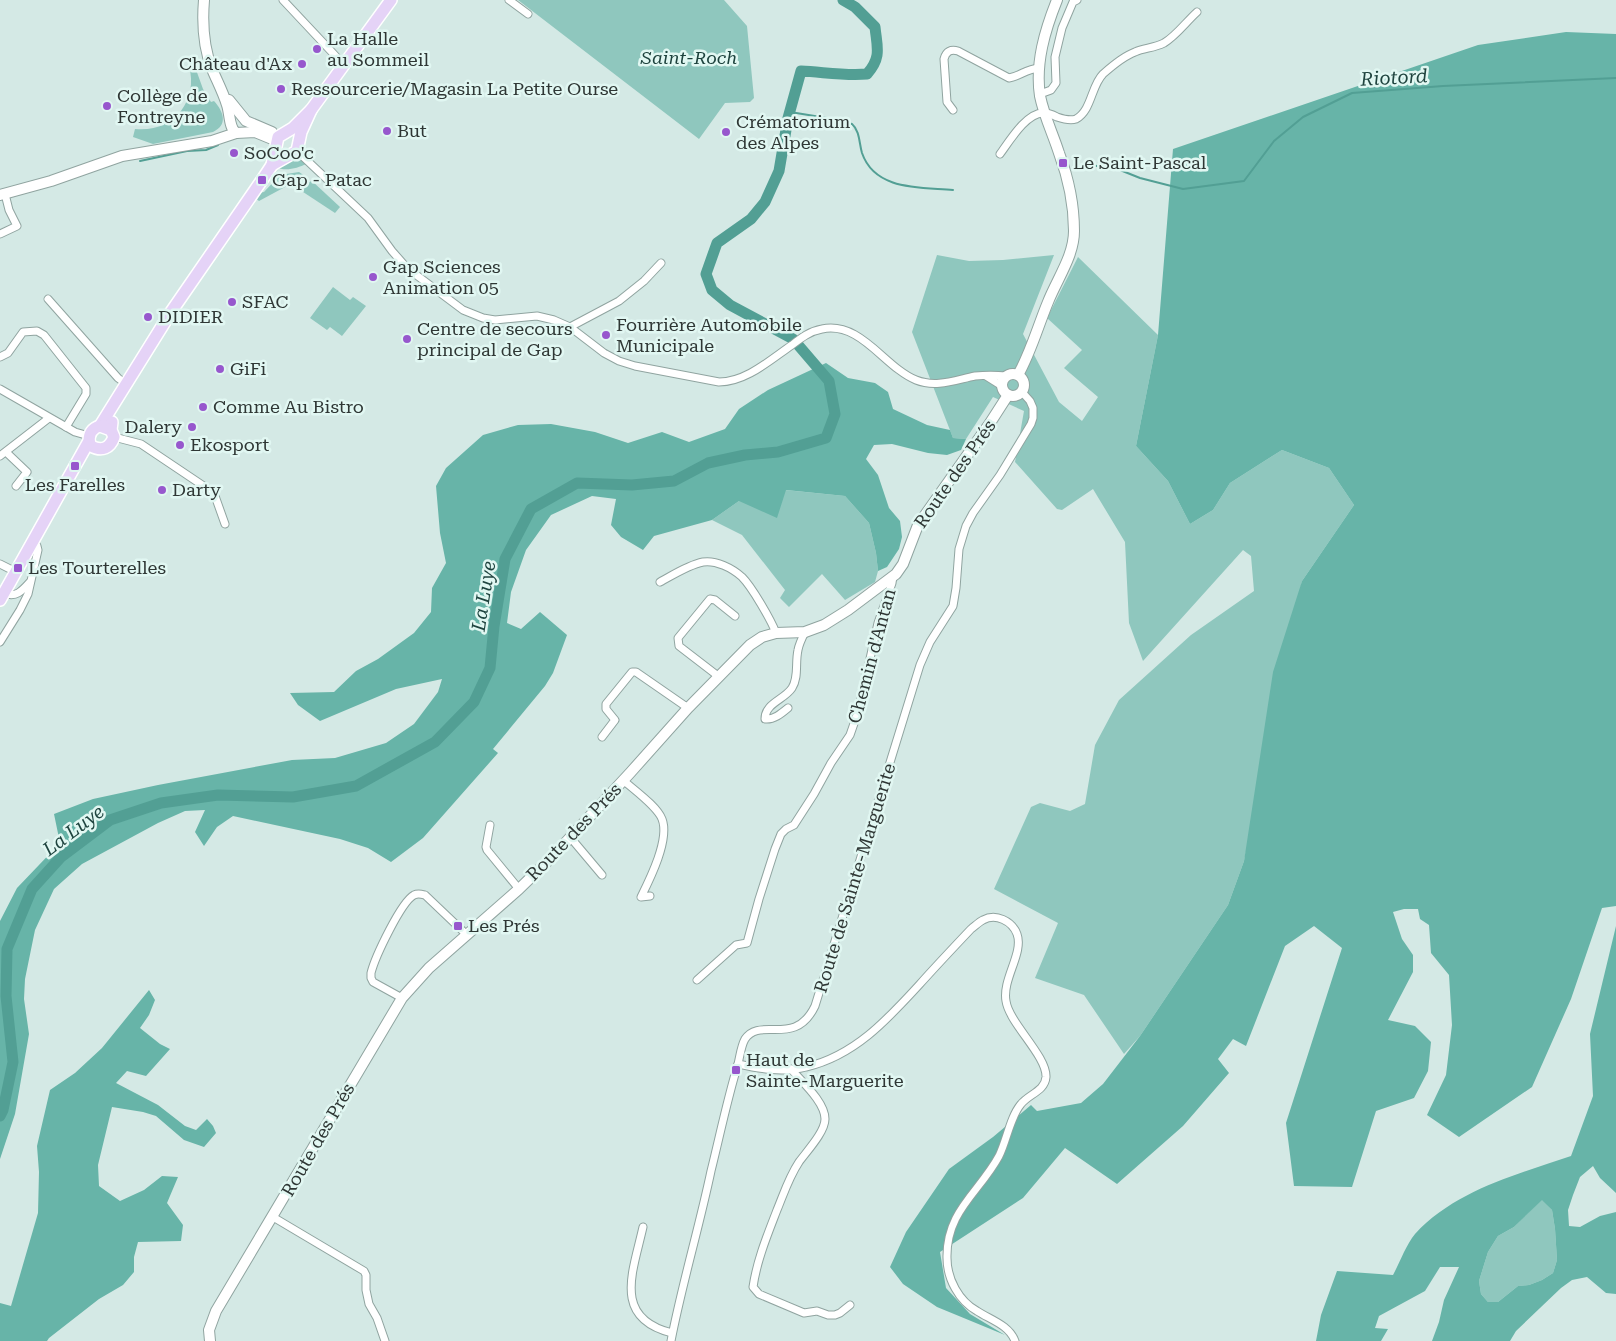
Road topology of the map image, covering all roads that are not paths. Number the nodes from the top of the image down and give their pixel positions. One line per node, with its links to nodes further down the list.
1 (204, 0): 15 (street)
2 (283, 0): 9 (street)
3 (391, 0): 9 (main road)
4 (509, 0): 8 (street)
5 (1057, 0): 10 (street)
6 (1076, 0): 11 (street)
7 (1197, 12): 14 (street)
8 (528, 14)
9 (344, 65): 12 (main road)
10 (1040, 68): 11 (street); 13 (street)
11 (1040, 94): 14 (street)
12 (311, 110): 16 (main road); 17 (main road)
13 (953, 110)
14 (1044, 112): 18 (street); 26 (street)
15 (239, 126): 16 (street); 20 (street)
16 (281, 139): 17 (main road); 17 (main road); 19 (main road)
17 (294, 149): 19 (main road); 24 (street)
18 (1000, 154)
19 (272, 165): 28 (main road)
20 (3, 194): 21 (street)
21 (0, 234)
22 (662, 263): 24 (street)
23 (48, 299): 28 (street)
24 (573, 329): 27 (street)
25 (0, 357): 33 (street)
26 (1018, 375): 27 (street); 30 (street)
27 (1004, 381): 31 (street)
28 (126, 384): 34 (main road)
29 (0, 389): 32 (street)
30 (1022, 392): 31 (street); 65 (street, Route de Sainte-Marguerite)
31 (1008, 395): 44 (street, Route des Prés)
32 (49, 418): 33 (street); 37 (street)
33 (66, 428): 35 (street)
34 (108, 431): 35 (main road); 36 (main road); 40 (street)
35 (89, 439): 36 (main road); 38 (main road)
36 (99, 449): 38 (main road)
37 (3, 454): 39 (street)
38 (71, 474): 41 (main road)
39 (16, 486)
40 (225, 524)
41 (33, 540): 43 (main road); 45 (street)
42 (0, 564): 43 (street)
43 (16, 572): 47 (main road)
44 (893, 576): 49 (street, Route des Prés); 63 (street, Chemin d'Antan)
45 (31, 580): 47 (street); 51 (street)
46 (660, 582): 50 (street)
47 (2, 596)
48 (735, 616): 52 (street)
49 (805, 632): 50 (street, Route des Prés); 54 (street)
50 (776, 633): 52 (street, Route des Prés)
51 (0, 642)
52 (718, 676): 53 (street, Route des Prés)
53 (688, 708): 55 (street); 56 (street, Route des Prés)
54 (788, 708)
55 (602, 737)
56 (624, 780): 58 (street, Route des Prés); 61 (street)
57 (490, 825): 60 (street)
58 (570, 837): 59 (street); 60 (street, Route des Prés)
59 (602, 875)
60 (518, 889): 62 (street, Route des Prés)
61 (650, 896)
62 (467, 935): 64 (street, Route des Prés); 64 (street)
63 (696, 980)
64 (402, 998): 67 (street, Route des Prés)
65 (738, 1064): 66 (street); 70 (street, Route de Sainte-Marguerite)
66 (791, 1069): 69 (street); 74 (street)
67 (273, 1217): 71 (street, Route des Prés); 72 (street)
68 (643, 1228): 70 (street)
69 (850, 1305)
70 (672, 1333): 73 (street, Route de Sainte-Marguerite)
71 (210, 1341)
72 (385, 1341)
73 (670, 1341)
74 (1015, 1341)

